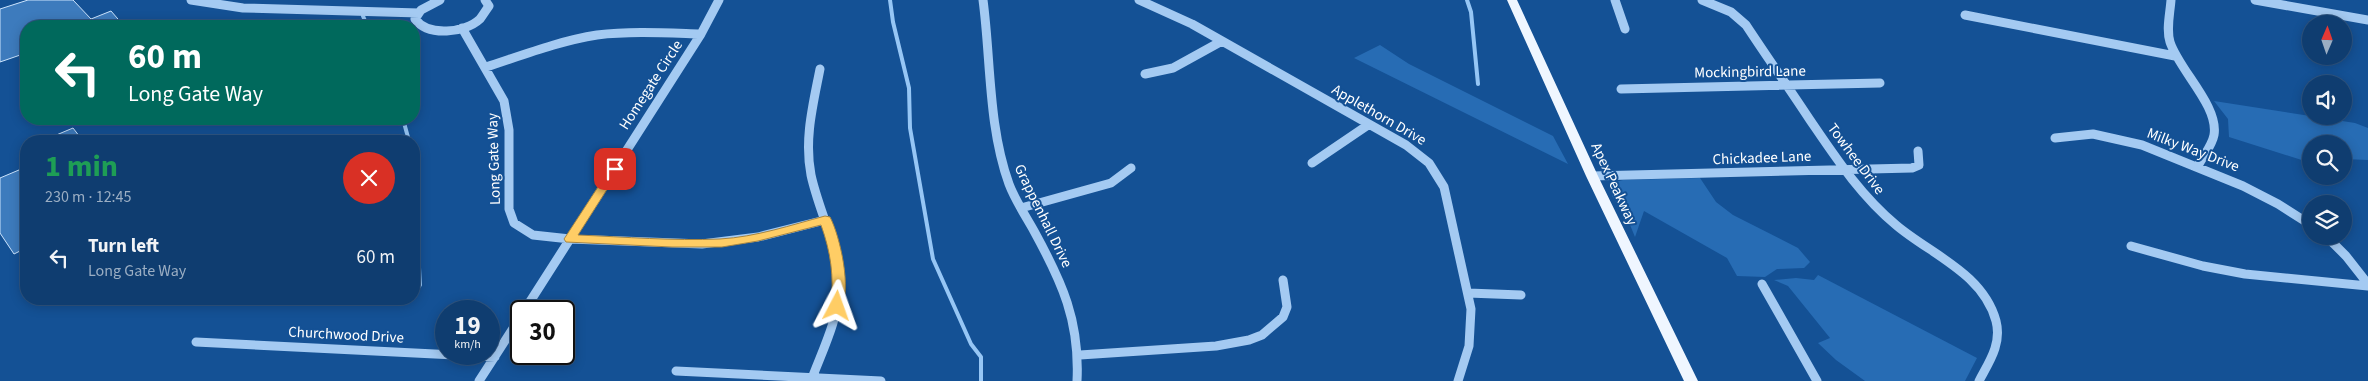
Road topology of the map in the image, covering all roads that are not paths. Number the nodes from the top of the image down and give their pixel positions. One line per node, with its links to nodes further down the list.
1 (191, 0): 12 (street)
2 (440, 0): 12 (street)
3 (487, 0): 17 (street)
4 (719, 0): 19 (street, Homegate Circle)
5 (983, 0): 36 (street, Grappenhall Drive)
6 (1140, 0): 20 (street, Applethorn Drive)
7 (1512, 0): 35 (main road, Apex Peakway)
8 (1615, 0): 18 (street)
9 (1702, 0): 26 (street, Towhee Drive)
10 (2171, 0): 21 (street)
11 (2255, 0): 15 (street)
12 (419, 13): 14 (street)
13 (1964, 15): 21 (street)
14 (416, 20)
15 (2368, 20)
16 (420, 27): 17 (street)
17 (462, 28): 22 (street, Long Gate Way)
18 (1625, 28)
19 (701, 34): 22 (street); 39 (street, Homegate Circle)
20 (1222, 41): 24 (street); 28 (street, Applethorn Drive)
21 (2175, 56): 32 (street)
22 (486, 67): 39 (street, Long Gate Way)
23 (820, 69): 37 (street)
24 (1145, 74)
25 (1880, 83): 26 (street, Mockingbird Lane)
26 (1786, 85): 27 (street, Mockingbird Lane); 34 (street, Towhee Drive)
27 (1621, 89)
28 (1368, 125): 31 (street); 45 (street, Applethorn Drive)
29 (2055, 138): 32 (street, Milky Way Drive)
30 (1918, 150): 34 (street, Chickadee Lane)
31 (1312, 163)
32 (2198, 166): 38 (street, Milky Way Drive)
33 (1131, 168): 36 (street)
34 (1843, 169): 35 (street, Chickadee Lane); 62 (street, Towhee Drive)
35 (1592, 176): 60 (main road, Apex Peakway)
36 (1021, 208): 52 (street, Grappenhall Drive)
37 (825, 220): 39 (street, Long Gate Way); 55 (street)
38 (2302, 220)
39 (570, 239): 47 (street, Homegate Circle)
40 (2335, 245): 44 (street)
41 (2131, 246): 44 (street)
42 (1283, 280): 52 (street)
43 (1762, 284): 61 (street)
44 (2368, 285)
45 (1468, 293): 46 (street); 59 (street, Applethorn Drive)
46 (1522, 295)
47 (531, 300)
48 (510, 333): 50 (street)
49 (196, 342): 51 (street, Churchwood Drive)
50 (500, 349)
51 (435, 354)
52 (1080, 354): 58 (street, Grappenhall Drive)
53 (490, 365): 56 (street)
54 (676, 372): 55 (street)
55 (812, 379): 57 (street)
56 (479, 381)
57 (881, 381)
58 (1077, 381)
59 (1458, 381)
60 (1691, 381)
61 (1817, 381)
62 (1979, 381)

